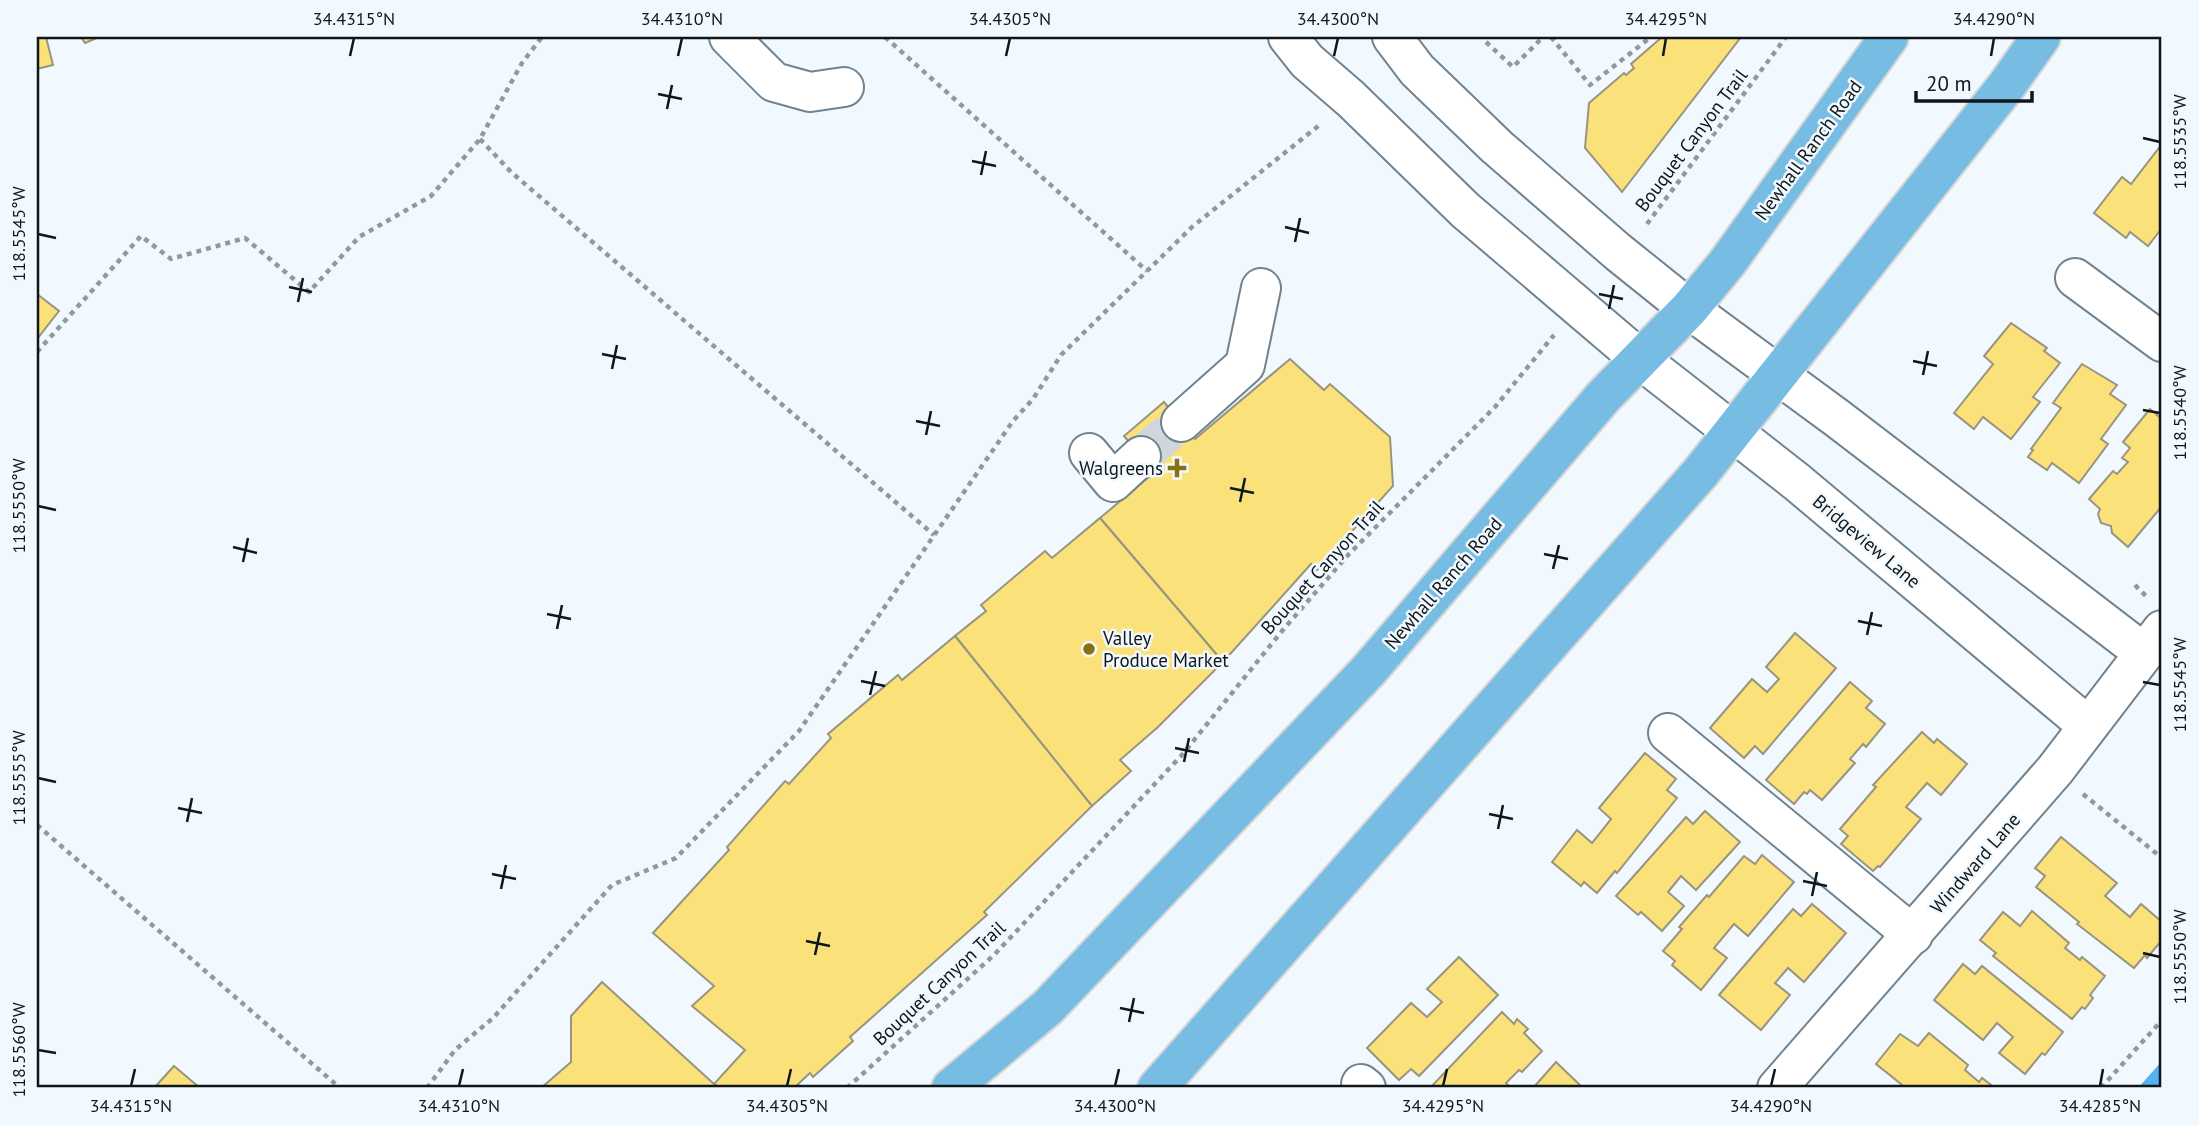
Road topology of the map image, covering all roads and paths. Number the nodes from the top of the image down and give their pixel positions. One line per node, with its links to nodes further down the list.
1 (542, 37): 15 (path)
2 (729, 37): 13 (street)
3 (885, 37): 17 (path)
4 (1288, 37): 14 (street, Bridgeview Lane)
5 (1392, 37): 16 (street)
6 (1543, 37): 12 (path)
7 (1551, 37): 8 (path)
8 (1651, 37)
9 (1786, 37): 16 (path, Bouquet Canyon Trail)
10 (1889, 37): 21 (main road, Newhall Ranch Road)
11 (2040, 37): 25 (main road)
12 (1486, 42)
13 (844, 87)
14 (1352, 99): 17 (path); 20 (street, Bridgeview Lane)
15 (480, 139): 23 (path); 30 (path)
16 (1618, 252): 21 (street)
17 (1147, 271): 30 (path)
18 (2075, 278): 22 (street)
19 (1261, 288): 26 (street)
20 (1577, 304): 24 (street, Bridgeview Lane); 41 (path, Bouquet Canyon Trail)
21 (1689, 309): 24 (main road, Newhall Ranch Road); 25 (street)
22 (2162, 342)
23 (37, 352)
24 (1641, 360): 27 (street, Bridgeview Lane); 42 (main road, Newhall Ranch Road)
25 (1779, 375): 27 (main road); 31 (street)
26 (1181, 422)
27 (1733, 430): 32 (street, Bridgeview Lane); 43 (main road)
28 (1088, 453): 29 (street)
29 (1141, 456)
30 (934, 536): 40 (path)
31 (2153, 641): 32 (street, Windward Lane)
32 (2088, 726): 34 (street, Windward Lane)
33 (1668, 733): 37 (street)
34 (2054, 770): 36 (path); 37 (street, Windward Lane)
35 (37, 825): 39 (path)
36 (2162, 858)
37 (1913, 935): 44 (street, Windward Lane)
38 (2162, 1020): 45 (path)
39 (340, 1088)
40 (428, 1088)
41 (847, 1088)
42 (951, 1088)
43 (1157, 1088)
44 (1777, 1088)
45 (2101, 1088)

